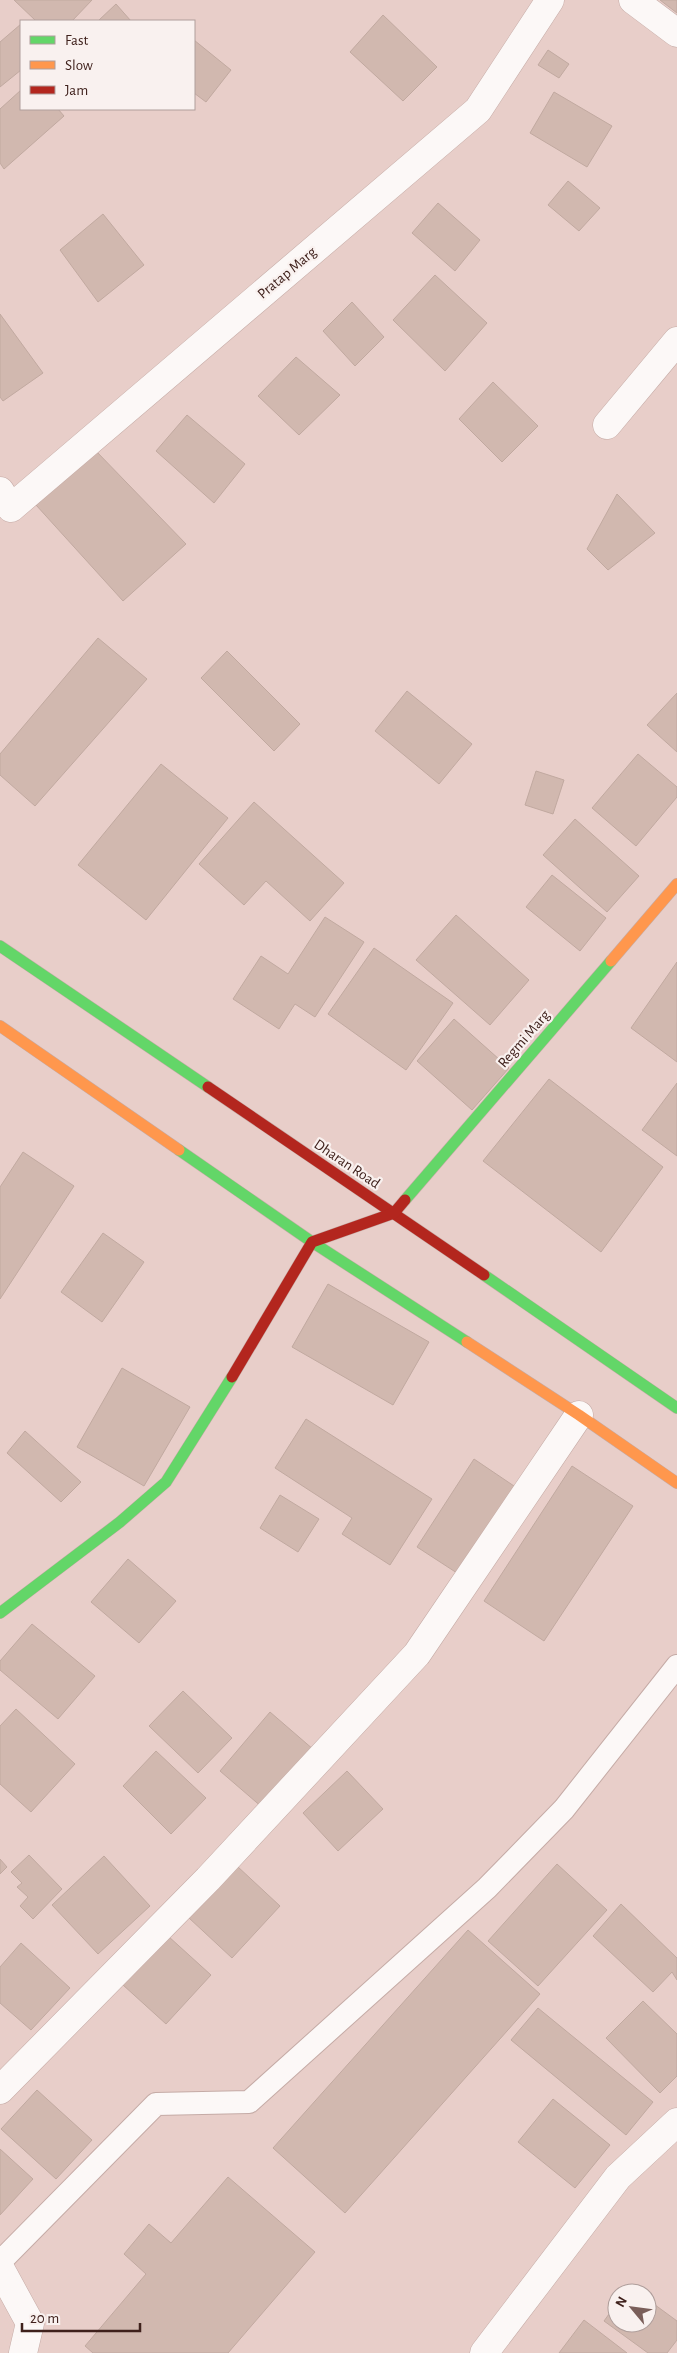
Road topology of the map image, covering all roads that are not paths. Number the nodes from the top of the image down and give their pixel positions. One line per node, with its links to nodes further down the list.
1 (550, 0): 6 (street, Pratap Marg)
2 (633, 0): 3 (street)
3 (677, 34)
4 (677, 341): 5 (street)
5 (607, 425)
6 (0, 491)
7 (677, 884): 10 (main road, Regmi Marg)
8 (0, 946): 10 (main road, Dharan Road)
9 (0, 1026): 11 (main road)
10 (394, 1213): 11 (main road); 12 (main road, Dharan Road)
11 (312, 1242): 13 (main road); 15 (main road)
12 (677, 1408)
13 (579, 1415): 14 (main road); 17 (street)
14 (677, 1483)
15 (0, 1613)
16 (677, 1666): 19 (lane)
17 (0, 2090)
18 (677, 2122): 22 (street)
19 (0, 2262)
20 (0, 2268): 21 (street)
21 (23, 2353)
22 (484, 2353)

